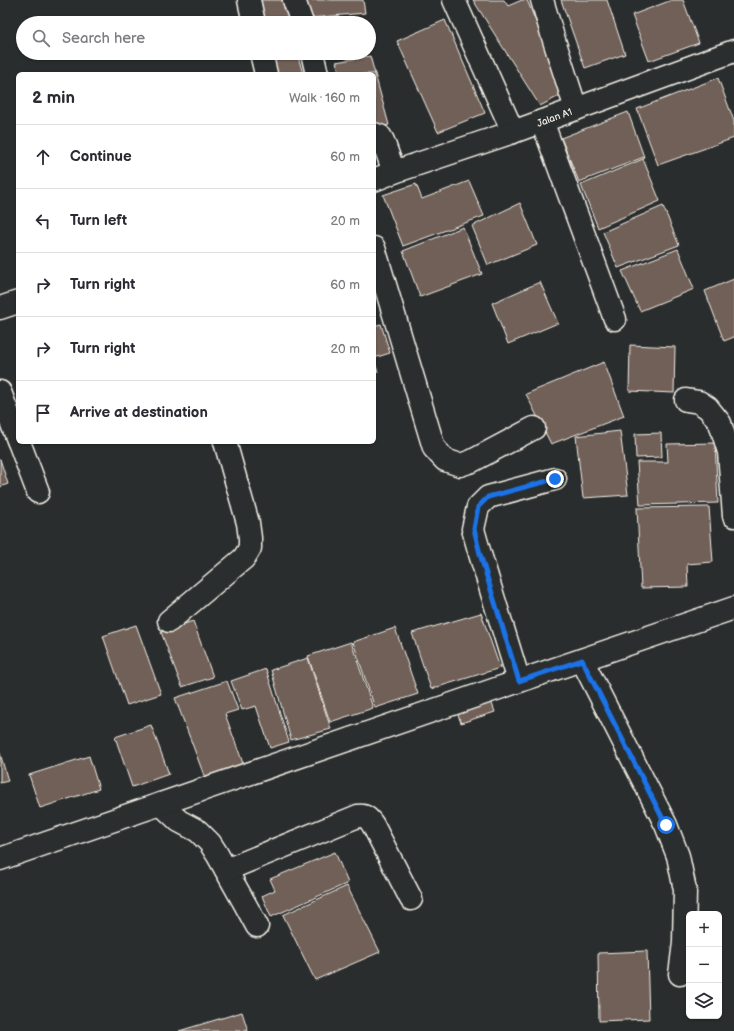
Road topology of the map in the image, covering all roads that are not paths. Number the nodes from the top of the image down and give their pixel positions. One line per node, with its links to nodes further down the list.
1 (249, 0): 5 (street)
2 (294, 0): 6 (street)
3 (454, 0): 14 (street)
4 (542, 0): 12 (street)
5 (252, 16)
6 (300, 16)
7 (733, 55): 12 (street, Jalan A1)
8 (263, 60): 10 (street)
9 (314, 60): 11 (street)
10 (266, 72)
11 (317, 72)
12 (576, 109): 13 (street, Jalan A1)
13 (542, 121): 14 (street, Jalan A1); 21 (street)
14 (513, 132): 16 (street, Jalan A1)
15 (376, 135): 16 (street)
16 (394, 172): 17 (street, Jalan A1)
17 (376, 179)
18 (376, 255): 24 (street)
19 (16, 303): 20 (street)
20 (0, 308)
21 (615, 319)
22 (0, 392): 25 (street)
23 (686, 400): 30 (street)
24 (534, 428)
25 (16, 436)
26 (19, 444): 29 (street)
27 (225, 444): 32 (street)
28 (555, 479): 34 (street)
29 (38, 492)
30 (734, 516)
31 (734, 608): 33 (street)
32 (169, 621)
33 (582, 660): 34 (street); 40 (street)
34 (519, 681): 35 (street)
35 (161, 804): 36 (street); 37 (street)
36 (0, 859)
37 (226, 870): 38 (street); 39 (street)
38 (411, 899)
39 (257, 926)
40 (680, 974)

